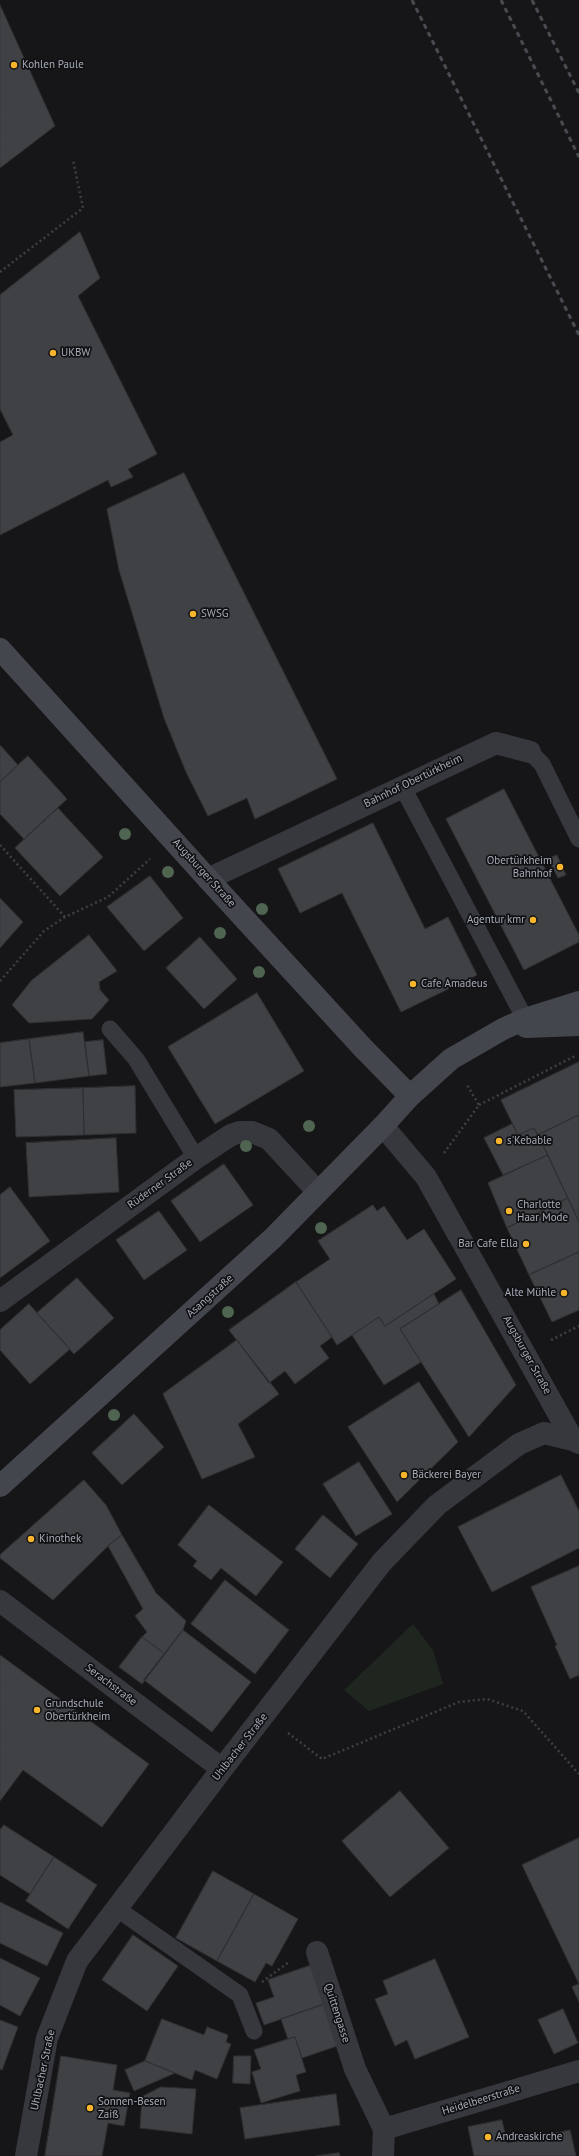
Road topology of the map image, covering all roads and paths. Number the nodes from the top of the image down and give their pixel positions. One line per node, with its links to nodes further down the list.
1 (73, 160): 2 (path)
2 (0, 272)
3 (0, 649): 6 (street, Augsburger Straße)
4 (530, 752): 5 (street, Bahnhof Obertürkheim); 7 (lane, Bahnhof Obertürkheim)
5 (402, 786): 9 (street, Bahnhof Obertürkheim); 13 (lane)
6 (173, 839): 9 (street, Augsburger Straße); 10 (path)
7 (579, 839)
8 (0, 845): 10 (path)
9 (208, 879): 19 (street, Augsburger Straße)
10 (64, 917): 11 (path)
11 (0, 981)
12 (579, 1002): 13 (street, Asangstraße)
13 (525, 1019): 16 (street, Asangstraße)
14 (579, 1025): 16 (street)
15 (110, 1029): 22 (lane)
16 (503, 1029): 18 (street, Asangstraße)
17 (579, 1054): 20 (path)
18 (451, 1059): 19 (street, Asangstraße); 20 (path)
19 (410, 1096): 21 (street, Asangstraße)
20 (479, 1105): 23 (path)
21 (383, 1126): 23 (street, Augsburger Straße); 24 (street, Asangstraße)
22 (196, 1158): 24 (street, Rüderner Straße); 25 (street, Rüderner Straße)
23 (426, 1177): 26 (street, Augsburger Straße)
24 (318, 1192): 27 (street, Asangstraße)
25 (0, 1302)
26 (576, 1442): 29 (street, Uhlbacher Straße)
27 (0, 1486)
28 (0, 1601): 30 (street, Serachstraße)
29 (265, 1716): 30 (street, Uhlbacher Straße); 31 (path)
30 (222, 1769): 32 (street, Uhlbacher Straße)
31 (579, 1774)
32 (116, 1908): 34 (lane); 38 (street, Uhlbacher Straße)
33 (317, 1952): 34 (path); 37 (street, Quittengasse)
34 (240, 1995): 35 (lane)
35 (254, 2031)
36 (579, 2071): 37 (street, Heidelbeerstraße)
37 (384, 2129): 39 (street, Quittengasse)
38 (26, 2156)
39 (383, 2156)

